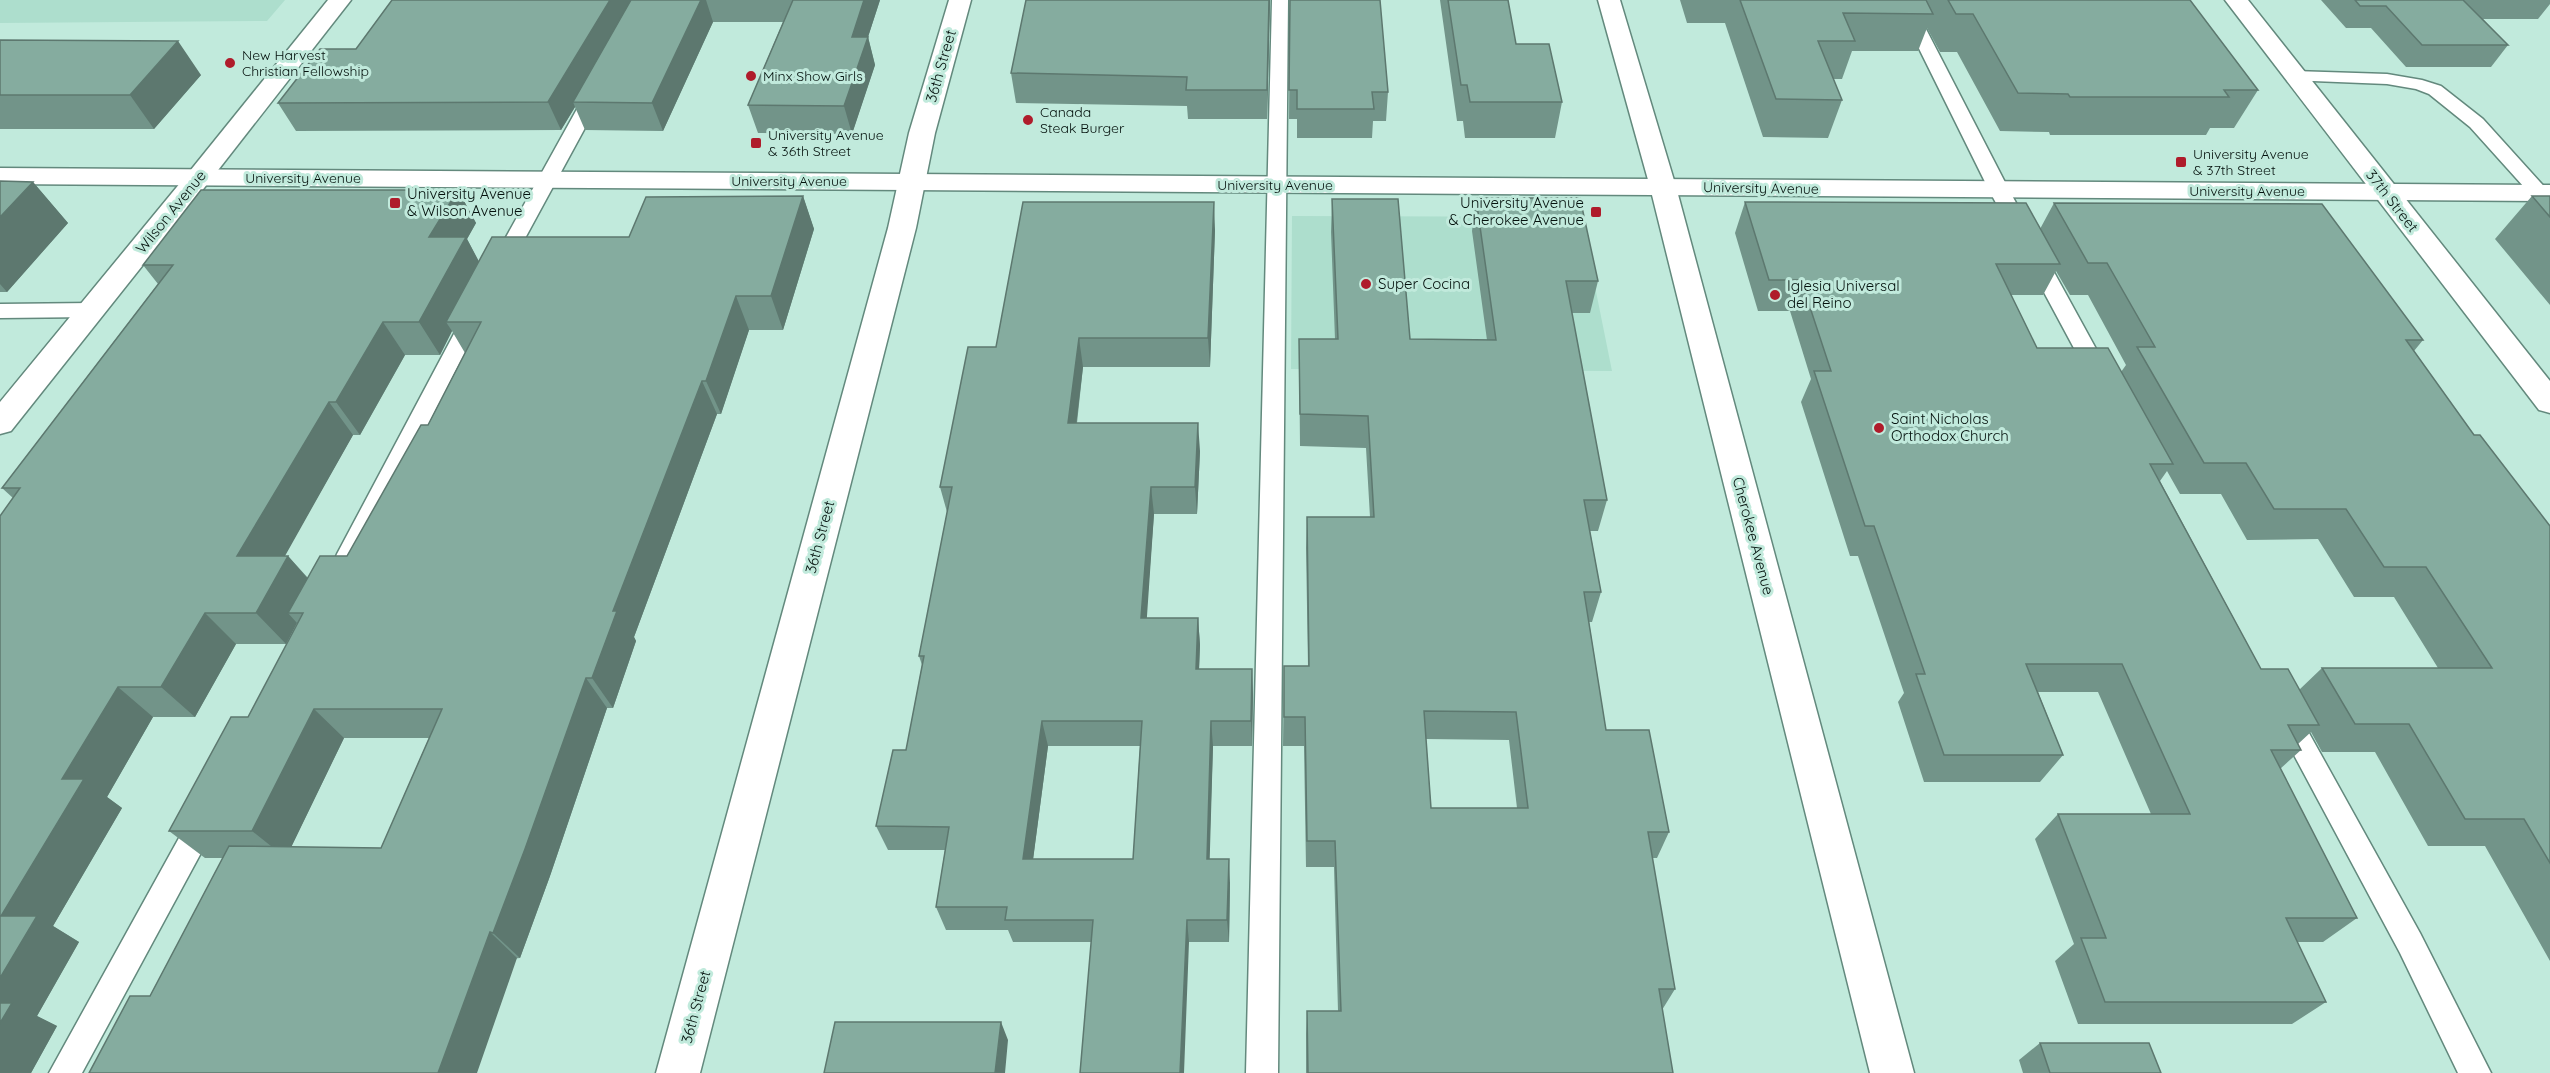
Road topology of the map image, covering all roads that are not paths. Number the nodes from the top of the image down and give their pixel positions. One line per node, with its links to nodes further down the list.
1 (340, 0): 10 (street, Wilson Avenue)
2 (960, 0): 12 (street, 36th Street)
3 (1280, 0): 13 (lane)
4 (1610, 0): 14 (street, Cherokee Avenue)
5 (1903, 0): 15 (lane)
6 (2236, 0): 7 (street, 37th Street)
7 (2294, 75): 16 (street, 37th Street); 17 (lane)
8 (602, 80): 11 (lane)
9 (0, 176): 10 (street, University Avenue)
10 (199, 177): 11 (street, University Avenue); 18 (street, Wilson Avenue)
11 (545, 180): 12 (street, University Avenue); 23 (lane)
12 (912, 182): 13 (street, University Avenue); 27 (street, 36th Street)
13 (1277, 186): 14 (street, University Avenue); 28 (lane)
14 (1663, 187): 15 (street, University Avenue); 29 (street, Cherokee Avenue)
15 (1999, 190): 16 (street, University Avenue); 20 (lane)
16 (2385, 192): 17 (street, University Avenue); 21 (street, 37th Street)
17 (2545, 193)
18 (93, 310): 19 (lane); 22 (street, Wilson Avenue)
19 (0, 311)
20 (2113, 399)
21 (2550, 402)
22 (0, 423)
23 (337, 577)
24 (2273, 692): 30 (lane)
25 (218, 794): 26 (lane)
26 (65, 1073)
27 (678, 1073)
28 (1262, 1073)
29 (1892, 1073)
30 (2475, 1073)

